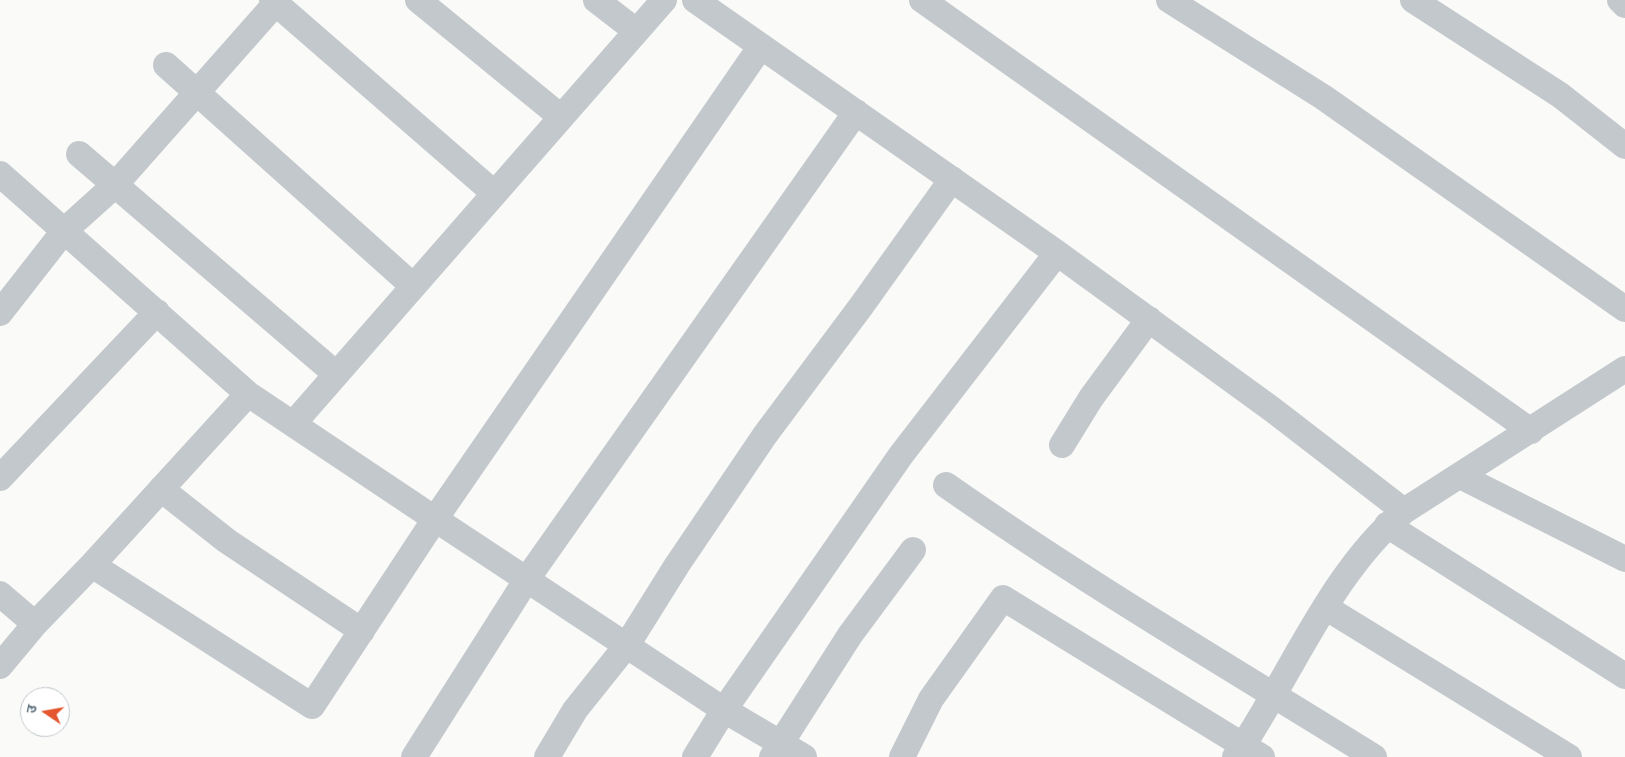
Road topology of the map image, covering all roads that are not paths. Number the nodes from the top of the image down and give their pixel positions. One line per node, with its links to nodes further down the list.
1 (418, 0): 16 (street)
2 (596, 0): 11 (street)
3 (664, 0): 11 (street)
4 (695, 0): 12 (street)
5 (922, 0): 34 (street)
6 (1169, 0): 26 (street)
7 (1413, 0): 17 (street)
8 (1620, 0): 10 (street)
9 (274, 2): 14 (street); 22 (street)
10 (1625, 5)
11 (636, 31): 16 (street)
12 (761, 46): 15 (street); 41 (street)
13 (166, 66): 14 (street)
14 (197, 93): 21 (street); 25 (street)
15 (856, 112): 20 (street); 45 (street)
16 (561, 117): 22 (street)
17 (1625, 146)
18 (79, 154): 21 (street)
19 (0, 174): 23 (street)
20 (952, 179): 24 (street); 50 (street)
21 (115, 185): 23 (street); 31 (street)
22 (494, 193): 25 (street)
23 (64, 231): 27 (street); 28 (street)
24 (1057, 253): 29 (street); 54 (street)
25 (413, 286): 31 (street)
26 (1625, 309)
27 (157, 312): 32 (street); 37 (street)
28 (0, 313)
29 (1149, 319): 35 (street); 40 (street)
30 (1625, 369): 34 (street)
31 (336, 374): 33 (street)
32 (248, 394): 33 (street); 39 (street)
33 (293, 424): 41 (street)
34 (1531, 431): 36 (street)
35 (1062, 445)
36 (1460, 476): 40 (street); 43 (street)
37 (0, 478)
38 (946, 485): 53 (street)
39 (161, 490): 44 (street); 49 (street)
40 (1395, 518): 47 (street); 52 (street)
41 (435, 519): 45 (street); 49 (street)
42 (913, 550): 55 (street)
43 (1625, 559)
44 (92, 565): 48 (street); 49 (street)
45 (527, 579): 50 (street); 57 (street)
46 (0, 594): 48 (street)
47 (1325, 607): 53 (street); 63 (street)
48 (34, 624): 51 (street)
49 (362, 631)
50 (627, 645): 54 (street); 58 (street)
51 (0, 666)
52 (1625, 676)
53 (1274, 694): 56 (street); 62 (street)
54 (724, 710): 55 (street); 59 (street)
55 (777, 750): 60 (street)
56 (1247, 753): 61 (street)
57 (414, 757)
58 (546, 757)
59 (694, 757)
60 (804, 757)
61 (902, 757)
62 (1374, 757)
63 (1569, 757)

